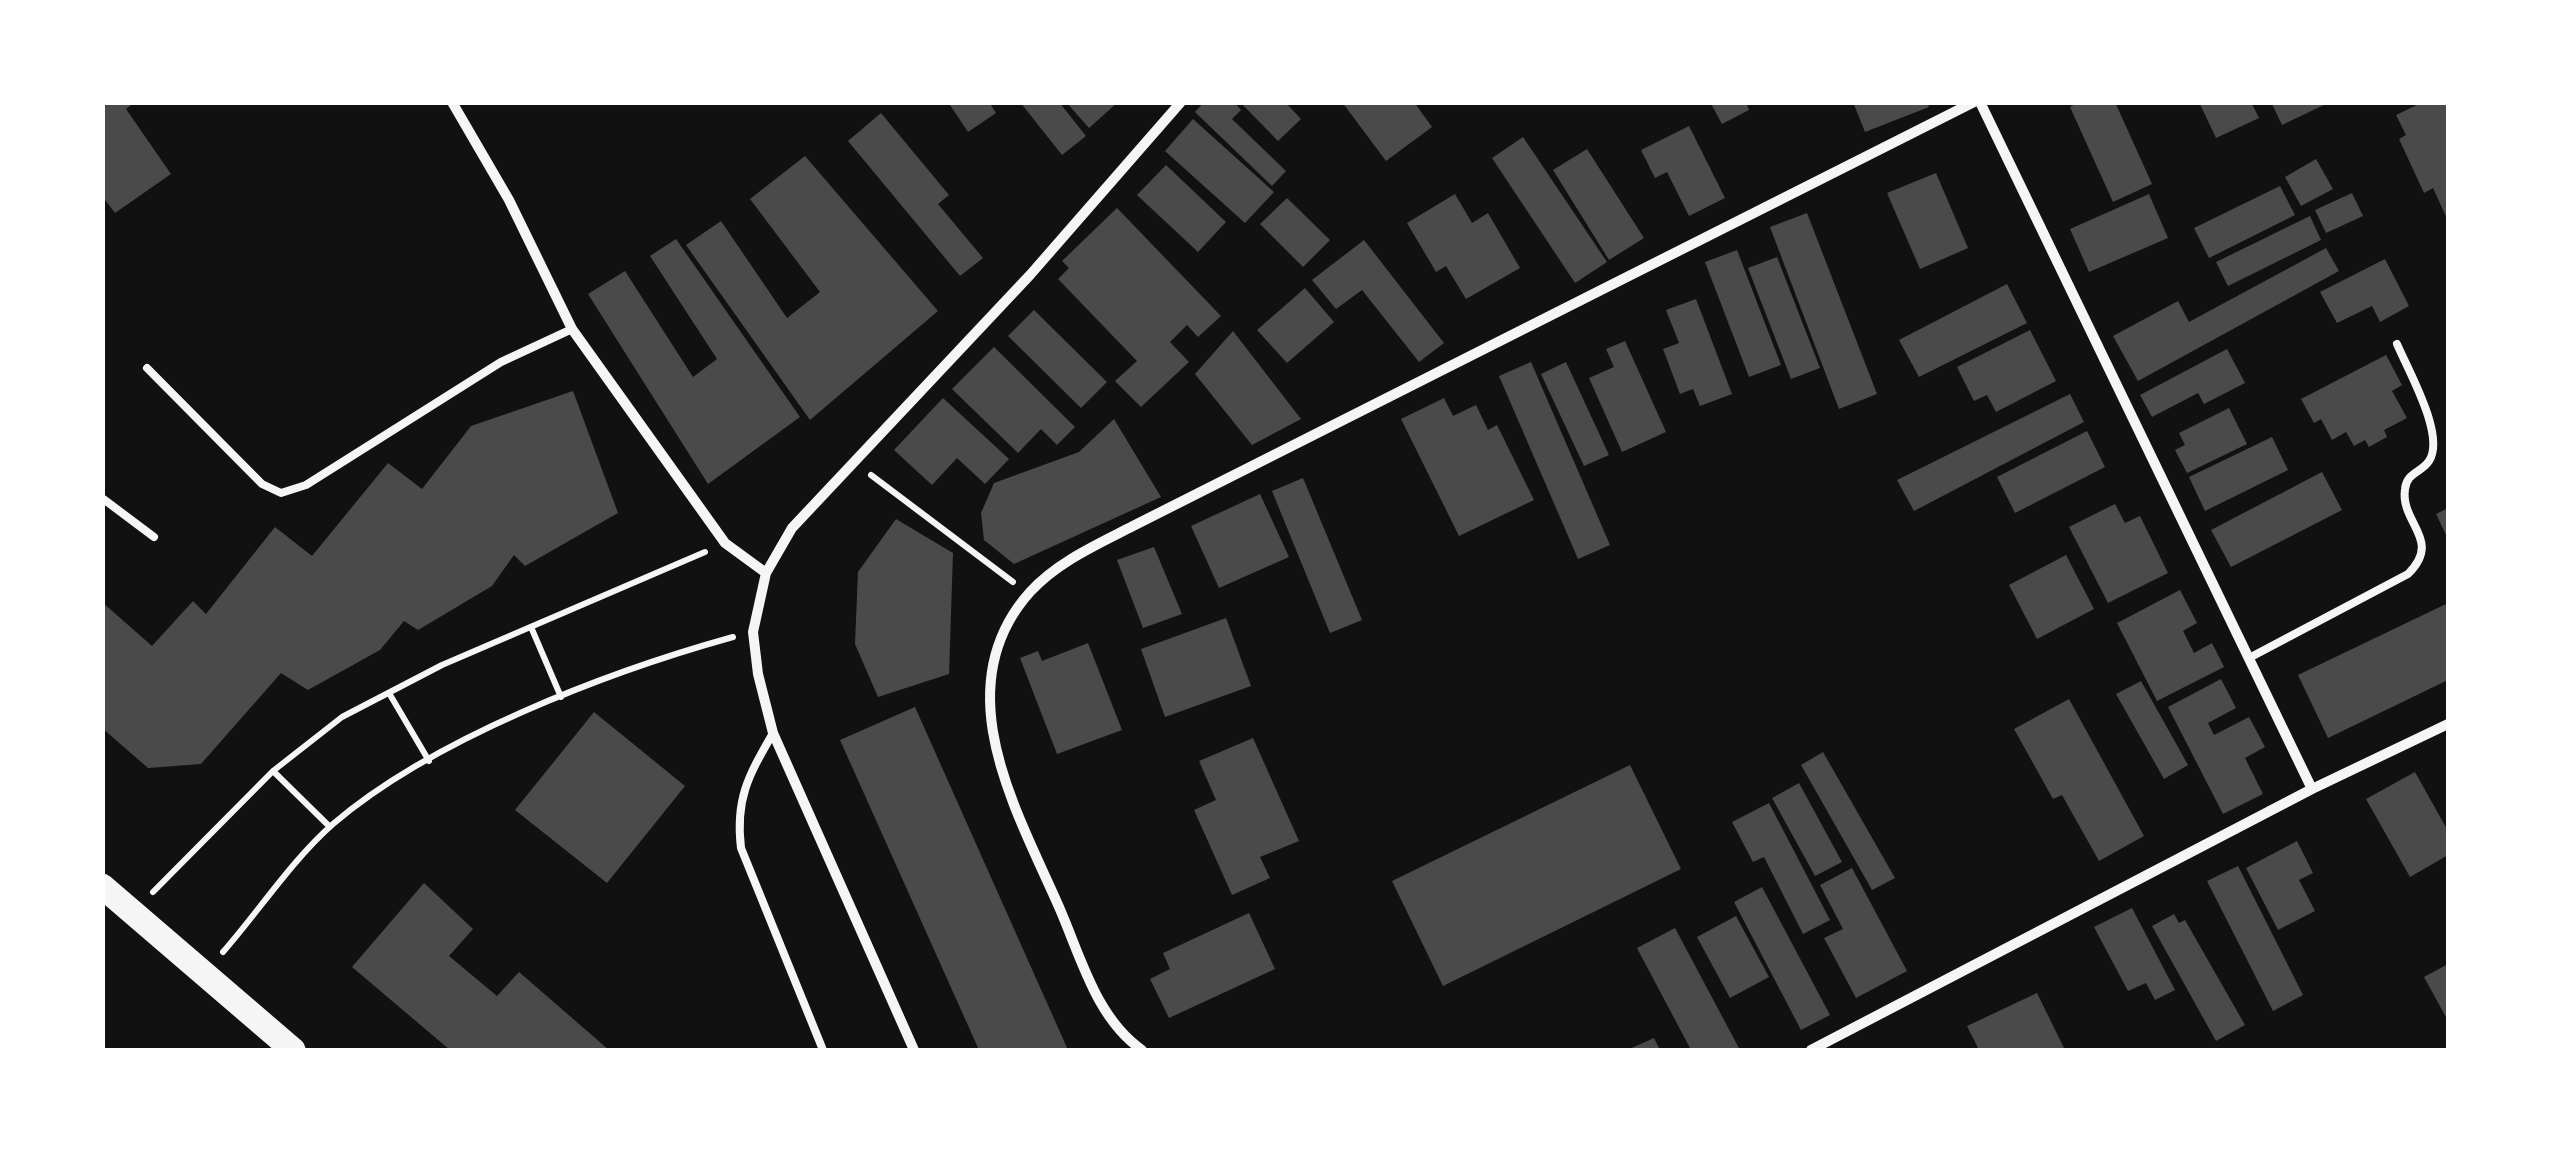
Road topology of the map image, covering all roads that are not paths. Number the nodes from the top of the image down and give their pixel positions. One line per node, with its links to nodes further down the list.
1 (452, 102): 4 (street)
2 (1181, 102): 9 (street)
3 (1977, 102): 10 (street); 18 (street)
4 (572, 329): 6 (lane); 9 (street)
5 (2397, 344): 10 (lane)
6 (147, 368)
7 (102, 498): 8 (lane)
8 (154, 537)
9 (766, 573): 12 (street)
10 (2249, 658): 13 (street)
11 (2448, 724): 13 (street)
12 (774, 733): 16 (lane); 17 (street)
13 (2312, 789): 19 (street)
14 (102, 886): 15 (main road)
15 (294, 1050)
16 (824, 1050)
17 (914, 1050)
18 (1142, 1050)
19 (1811, 1050)

